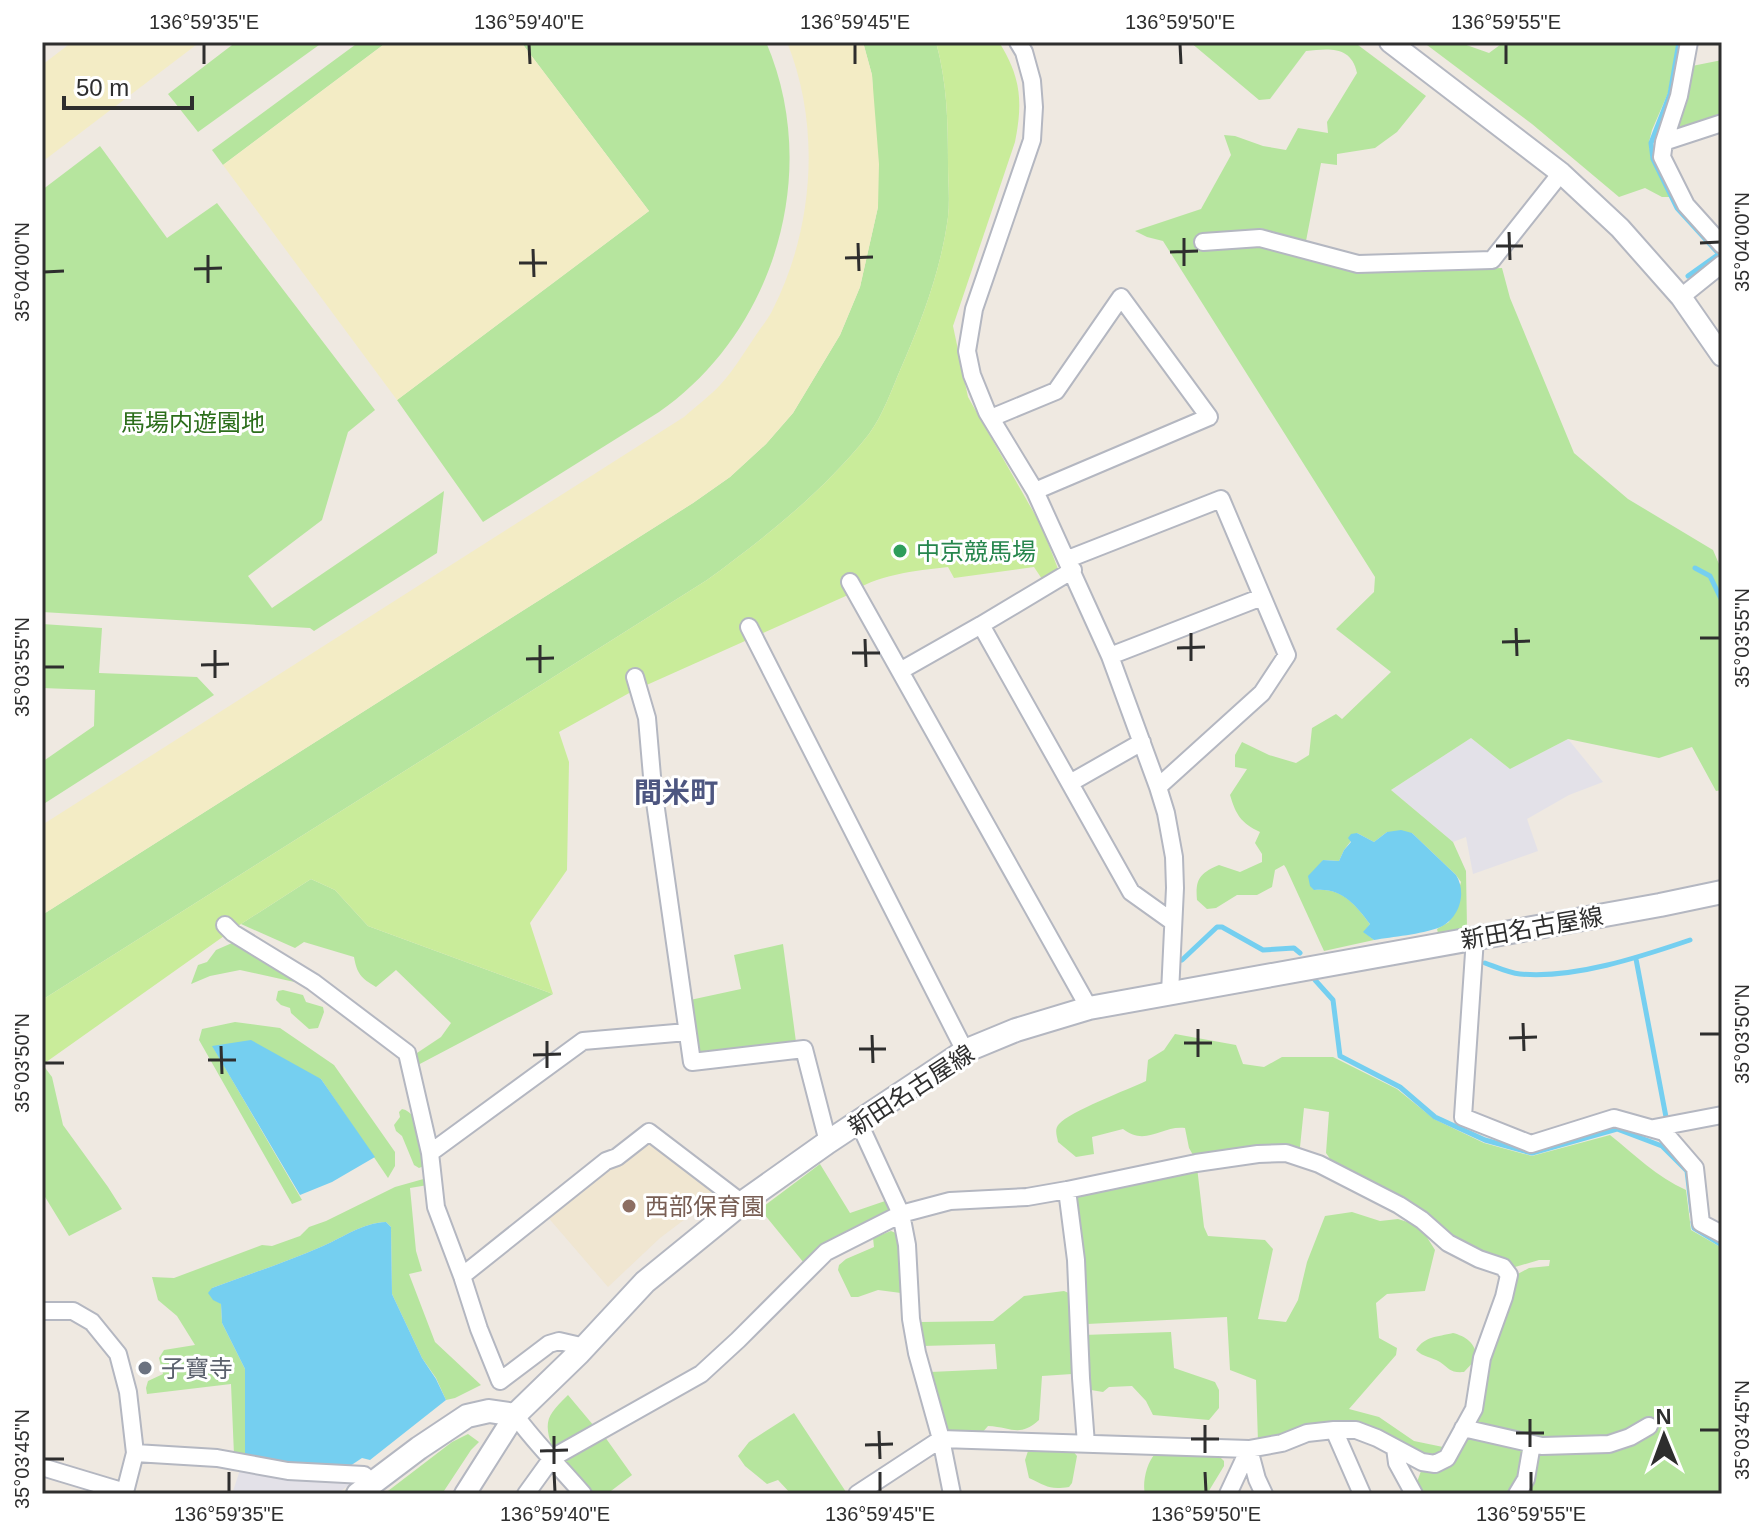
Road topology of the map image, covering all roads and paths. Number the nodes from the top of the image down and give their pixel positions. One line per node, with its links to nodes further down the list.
1 (1018, 42): 12 (street)
2 (1390, 42): 6 (street)
3 (1689, 42): 5 (street)
4 (1722, 123): 5 (street)
5 (1664, 142): 8 (street)
6 (1561, 173): 7 (street); 10 (street)
7 (1203, 242)
8 (1722, 245)
9 (1722, 264): 10 (street)
10 (1681, 297): 11 (street)
11 (1722, 356)
12 (991, 418): 13 (street); 13 (street)
13 (1035, 491): 14 (street)
14 (1070, 565): 16 (street); 17 (street); 19 (street)
15 (850, 582): 20 (street)
16 (1262, 597): 19 (street); 24 (street)
17 (981, 625): 20 (street); 23 (street)
18 (749, 627): 32 (street)
19 (1110, 656): 22 (street)
20 (900, 671): 30 (street)
21 (635, 677): 31 (street)
22 (1142, 742): 23 (street); 24 (street)
23 (1070, 783): 26 (street)
24 (1158, 787): 26 (street)
25 (1722, 892): 28 (main road, 新田名古屋線)
26 (1173, 922): 29 (street)
27 (225, 925): 37 (street)
28 (1475, 938): 29 (main road, 新田名古屋線); 35 (street)
29 (1170, 993): 30 (main road, 新田名古屋線)
30 (1089, 1008): 32 (main road, 新田名古屋線)
31 (687, 1032): 36 (street); 37 (street)
32 (965, 1051): 34 (main road, 新田名古屋線)
33 (1722, 1115): 35 (street)
34 (859, 1123): 36 (main road, 新田名古屋線); 40 (street)
35 (1654, 1128): 41 (street)
36 (828, 1142): 39 (main road, 新田名古屋線)
37 (430, 1153): 42 (street)
38 (1067, 1190): 40 (street); 47 (street); 50 (street)
39 (742, 1203): 42 (street); 44 (main road, 新田名古屋線)
40 (901, 1214): 49 (street); 55 (street)
41 (1722, 1234)
42 (462, 1276): 44 (street)
43 (42, 1311): 54 (street)
44 (585, 1347): 45 (main road, 新田名古屋線)
45 (515, 1415): 55 (street); 57 (main road); 59 (street)
46 (1649, 1426): 51 (street)
47 (1463, 1428): 51 (street); 52 (street)
48 (1334, 1430): 52 (street); 53 (street); 66 (street)
49 (941, 1439): 50 (street); 62 (street); 63 (street)
50 (1086, 1444): 53 (street)
51 (1532, 1444): 68 (street)
52 (1395, 1448): 67 (street)
53 (1249, 1449): 64 (street); 65 (street)
54 (135, 1453): 57 (street); 58 (street)
55 (552, 1458): 60 (street); 61 (street)
56 (42, 1467): 58 (street)
57 (365, 1489)
58 (125, 1493)
59 (465, 1494)
60 (526, 1494)
61 (583, 1494)
62 (857, 1494)
63 (952, 1494)
64 (1228, 1494)
65 (1264, 1494)
66 (1362, 1494)
67 (1414, 1494)
68 (1517, 1494)

